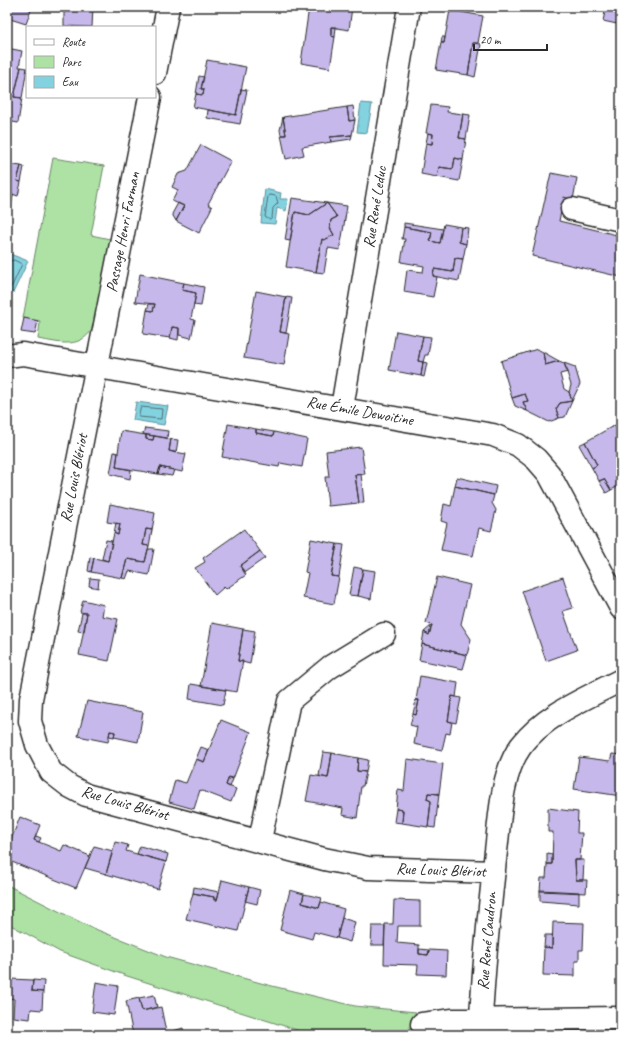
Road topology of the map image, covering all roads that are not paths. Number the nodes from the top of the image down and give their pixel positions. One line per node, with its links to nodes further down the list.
1 (168, 7): 3 (street)
2 (408, 7): 9 (street, Rue René Leduc)
3 (156, 68)
4 (150, 98): 8 (street, Passage Henri Farman)
5 (572, 209): 6 (street)
6 (621, 220)
7 (7, 356): 8 (street, Rue Émile Dewoitine)
8 (96, 367): 9 (street, Rue Émile Dewoitine); 13 (street, Rue Louis Blériot)
9 (342, 408): 10 (street, Rue Émile Dewoitine)
10 (621, 608)
11 (384, 634): 13 (street)
12 (621, 680): 14 (street, Rue René Caudron)
13 (260, 840): 14 (street, Rue Louis Blériot)
14 (494, 872): 17 (street, Rue René Caudron)
15 (621, 1018): 17 (street)
16 (422, 1024): 17 (street)
17 (480, 1028)

